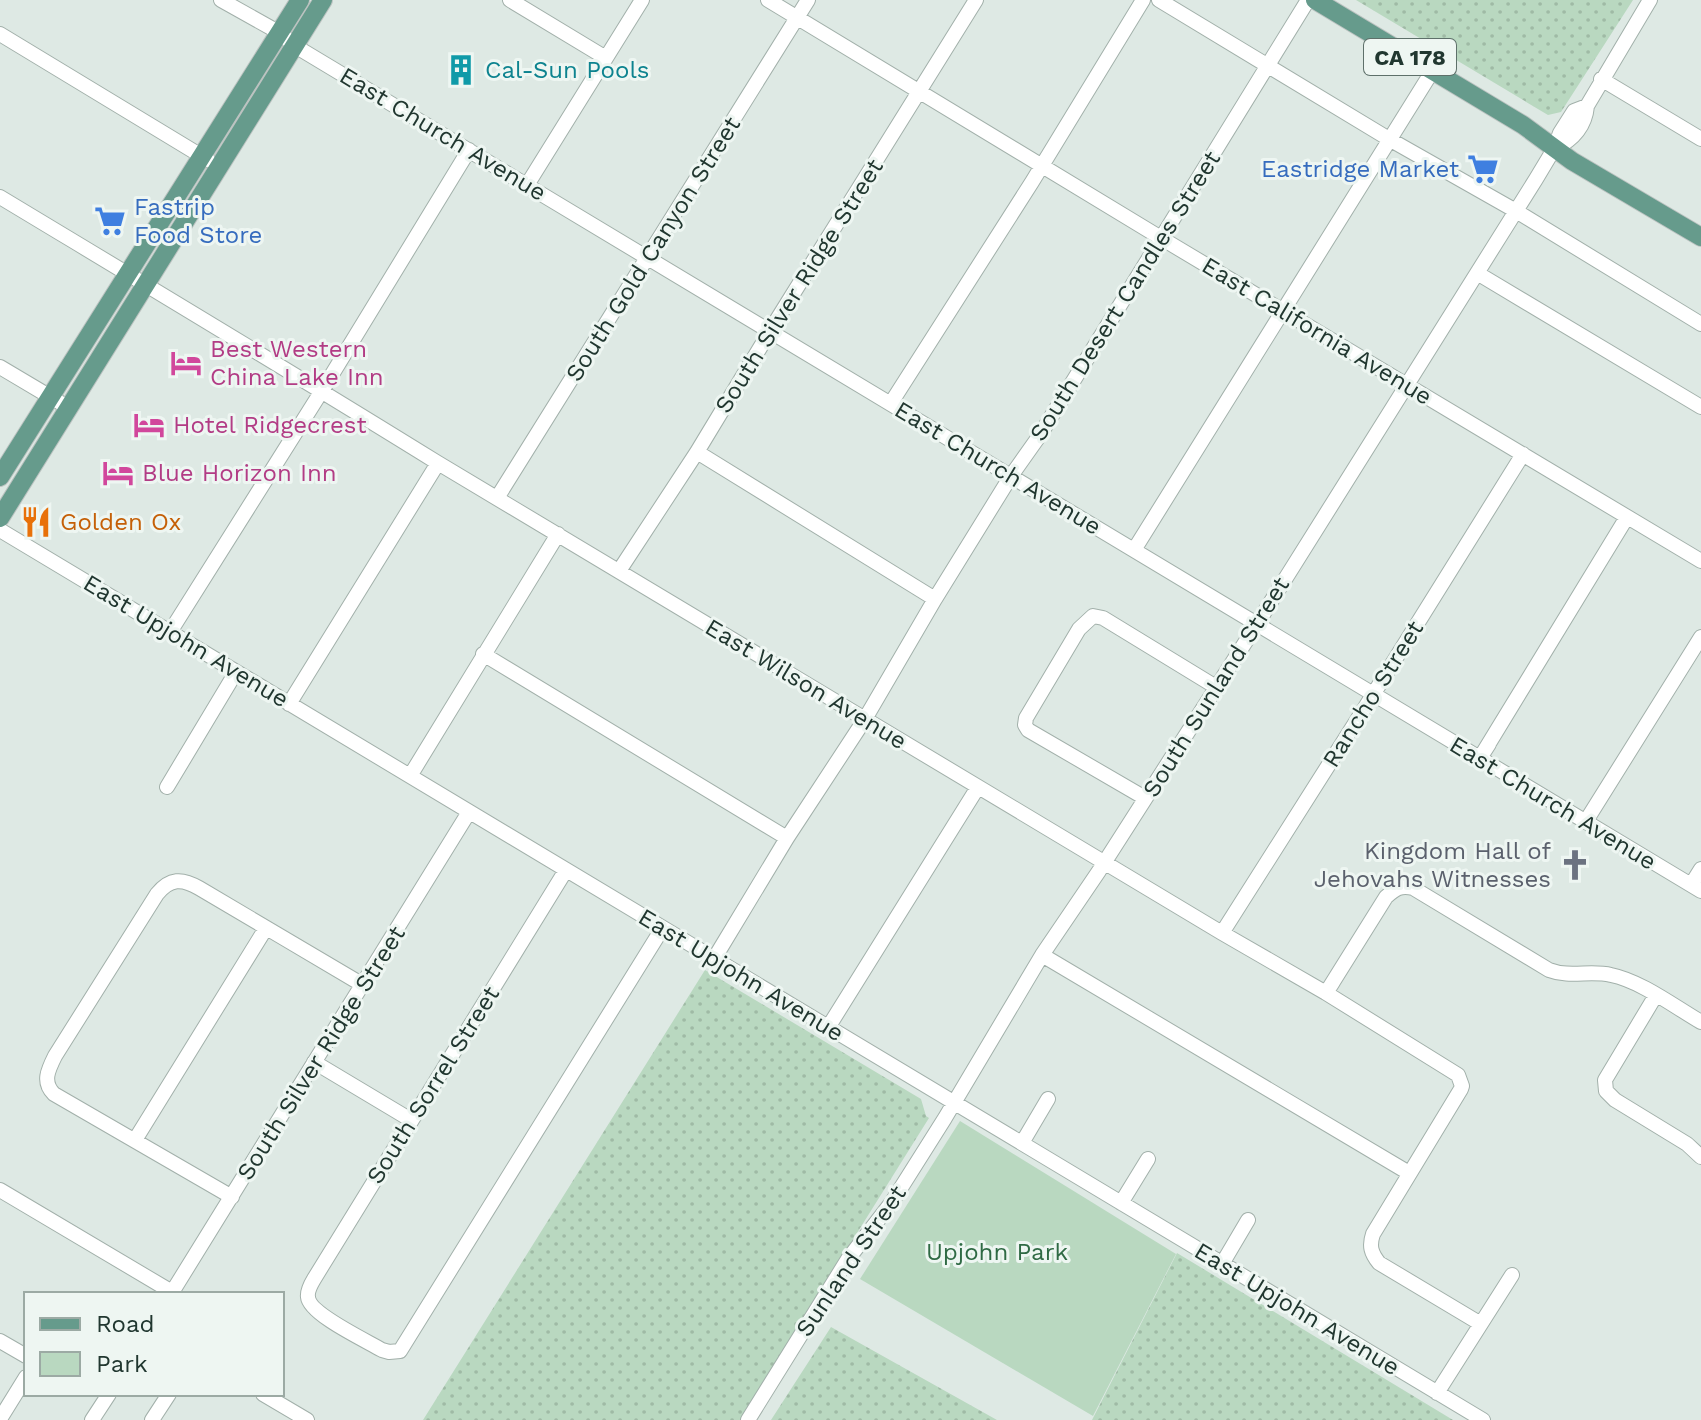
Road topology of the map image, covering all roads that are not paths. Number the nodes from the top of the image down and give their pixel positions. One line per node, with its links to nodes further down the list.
1 (221, 0): 15 (street, East Church Avenue)
2 (300, 0): 15 (main road)
3 (323, 0): 17 (main road)
4 (510, 0): 18 (street)
5 (642, 0): 18 (street)
6 (768, 0): 14 (street, East California Avenue)
7 (808, 0): 14 (street, South Gold Canyon Street)
8 (976, 0): 22 (street, South Silver Ridge Street)
9 (1143, 0): 28 (street)
10 (1159, 0): 19 (street)
11 (1308, 0): 19 (street, South Desert Candles Street)
12 (1315, 0): 20 (main road, CA 178)
13 (1650, 0): 21 (street)
14 (798, 17): 22 (street, East California Avenue); 35 (street, South Gold Canyon Street)
15 (280, 33): 17 (street, East Church Avenue); 27 (main road)
16 (0, 34): 27 (street)
17 (295, 46): 26 (street, East Church Avenue); 29 (main road)
18 (606, 58): 30 (street)
19 (1268, 65): 23 (street); 34 (street, South Desert Candles Street)
20 (1433, 70): 23 (street); 25 (main road, CA 178)
21 (1601, 79): 24 (street); 25 (street)
22 (919, 90): 28 (street, East California Avenue); 41 (street, South Silver Ridge Street)
23 (1389, 139): 32 (street); 39 (street)
24 (1701, 139)
25 (1554, 149): 32 (street); 33 (main road, CA 178)
26 (469, 150): 30 (street, East Church Avenue); 44 (street)
27 (202, 156): 29 (street); 37 (main road)
28 (1041, 165): 34 (street, East California Avenue); 46 (street)
29 (219, 166): 38 (main road)
30 (527, 185): 35 (street, East Church Avenue)
31 (0, 197): 37 (street, East Wilson Avenue)
32 (1516, 211): 36 (street); 40 (street)
33 (1701, 237)
34 (1161, 238): 39 (street, East California Avenue); 52 (street, South Desert Candles Street)
35 (648, 258): 41 (street, East Church Avenue); 54 (street, South Gold Canyon Street)
36 (1477, 273): 43 (street, South Sunland Street); 47 (street)
37 (127, 274): 38 (street, East Wilson Avenue); 45 (main road)
38 (145, 286): 44 (street, East Wilson Avenue); 48 (main road)
39 (1282, 310): 43 (street, East California Avenue); 59 (street)
40 (1701, 324)
41 (770, 331): 46 (street, East Church Avenue); 49 (street, South Silver Ridge Street)
42 (0, 367): 45 (street)
43 (1407, 385): 50 (street, East California Avenue); 63 (street, South Sunland Street)
44 (322, 390): 51 (street, East Wilson Avenue); 64 (street)
45 (51, 397): 48 (street); 53 (main road)
46 (891, 403): 52 (street, East Church Avenue)
47 (1701, 407)
48 (69, 408): 56 (main road)
49 (697, 452): 61 (street, South Silver Ridge Street); 62 (street)
50 (1523, 454): 55 (street, East California Avenue); 69 (street, Rancho Street)
51 (438, 463): 54 (street, East Wilson Avenue); 70 (street)
52 (1011, 476): 59 (street, East Church Avenue); 62 (street, South Desert Candles Street)
53 (0, 477)
54 (497, 498): 58 (street, East Wilson Avenue)
55 (1627, 517): 60 (street, East California Avenue); 72 (street)
56 (0, 518)
57 (0, 530): 64 (street, East Upjohn Avenue)
58 (558, 534): 61 (street, East Wilson Avenue); 66 (street)
59 (1134, 550): 63 (street, East Church Avenue)
60 (1701, 561)
61 (619, 571): 71 (street, East Wilson Avenue)
62 (935, 599): 71 (street, South Desert Candles Street)
63 (1257, 624): 68 (street, South Sunland Street); 69 (street, East Church Avenue)
64 (170, 632): 67 (street, East Upjohn Avenue)
65 (1701, 637): 78 (street)
66 (483, 654): 73 (street); 79 (street)
67 (236, 672): 70 (street, East Upjohn Avenue); 74 (street)
68 (1216, 687): 76 (street, South Sunland Street); 76 (street)
69 (1373, 695): 72 (street, East Church Avenue); 86 (street, Rancho Street)
70 (289, 704): 73 (street, East Upjohn Avenue)
71 (865, 719): 75 (street, East Wilson Avenue); 79 (street, South Desert Candles Street)
72 (1480, 758): 78 (street, East Church Avenue)
73 (410, 776): 77 (street, East Upjohn Avenue)
74 (167, 787)
75 (978, 787): 80 (street, East Wilson Avenue); 93 (street)
76 (1145, 798): 80 (street, South Sunland Street)
77 (469, 812): 82 (street, East Upjohn Avenue); 89 (street, South Silver Ridge Street)
78 (1586, 821): 83 (street, East Church Avenue)
79 (787, 838): 88 (street, South Desert Candles Street)
80 (1104, 862): 86 (street, East Wilson Avenue); 87 (street, South Sunland Street)
81 (1701, 869): 83 (street)
82 (566, 870): 85 (street, East Upjohn Avenue); 97 (street, South Sorrel Street)
83 (1696, 888)
84 (266, 928): 89 (street); 98 (street); 98 (street)
85 (662, 929): 88 (street, East Upjohn Avenue); 97 (street, South Sorrel Street)
86 (1222, 933): 90 (street, East Wilson Avenue)
87 (1042, 955): 96 (street, South Sunland Street); 102 (street)
88 (714, 959): 93 (street, East Upjohn Avenue)
89 (363, 985): 94 (street, South Silver Ridge Street)
90 (1329, 987): 91 (street); 102 (street, East Wilson Avenue)
91 (1656, 995): 92 (street); 100 (street)
92 (1701, 1022)
93 (829, 1026): 96 (street, East Upjohn Avenue)
94 (314, 1062): 97 (street); 104 (street, South Silver Ridge Street)
95 (1048, 1099): 99 (street)
96 (955, 1103): 99 (street, East Upjohn Avenue); 123 (street, Sunland Street)
97 (411, 1120)
98 (135, 1140): 104 (street)
99 (1022, 1143): 105 (street, East Upjohn Avenue)
100 (1701, 1157)
101 (1148, 1159): 105 (street)
102 (1409, 1173): 111 (street)
103 (0, 1190): 109 (street)
104 (232, 1197): 110 (street, South Silver Ridge Street)
105 (1121, 1203): 107 (street, East Upjohn Avenue)
106 (1248, 1220): 107 (street)
107 (1222, 1264): 115 (street, East Upjohn Avenue)
108 (1512, 1275): 111 (street)
109 (170, 1292)
110 (173, 1292)
111 (1481, 1324): 115 (street)
112 (0, 1341): 113 (street)
113 (24, 1355)
114 (24, 1380): 119 (street)
115 (1437, 1393): 124 (street, East Upjohn Avenue)
116 (168, 1396): 120 (street)
117 (266, 1396): 122 (street)
118 (101, 1397): 121 (street)
119 (0, 1419)
120 (154, 1419)
121 (92, 1420)
122 (307, 1420)
123 (748, 1420)
124 (1483, 1420)

